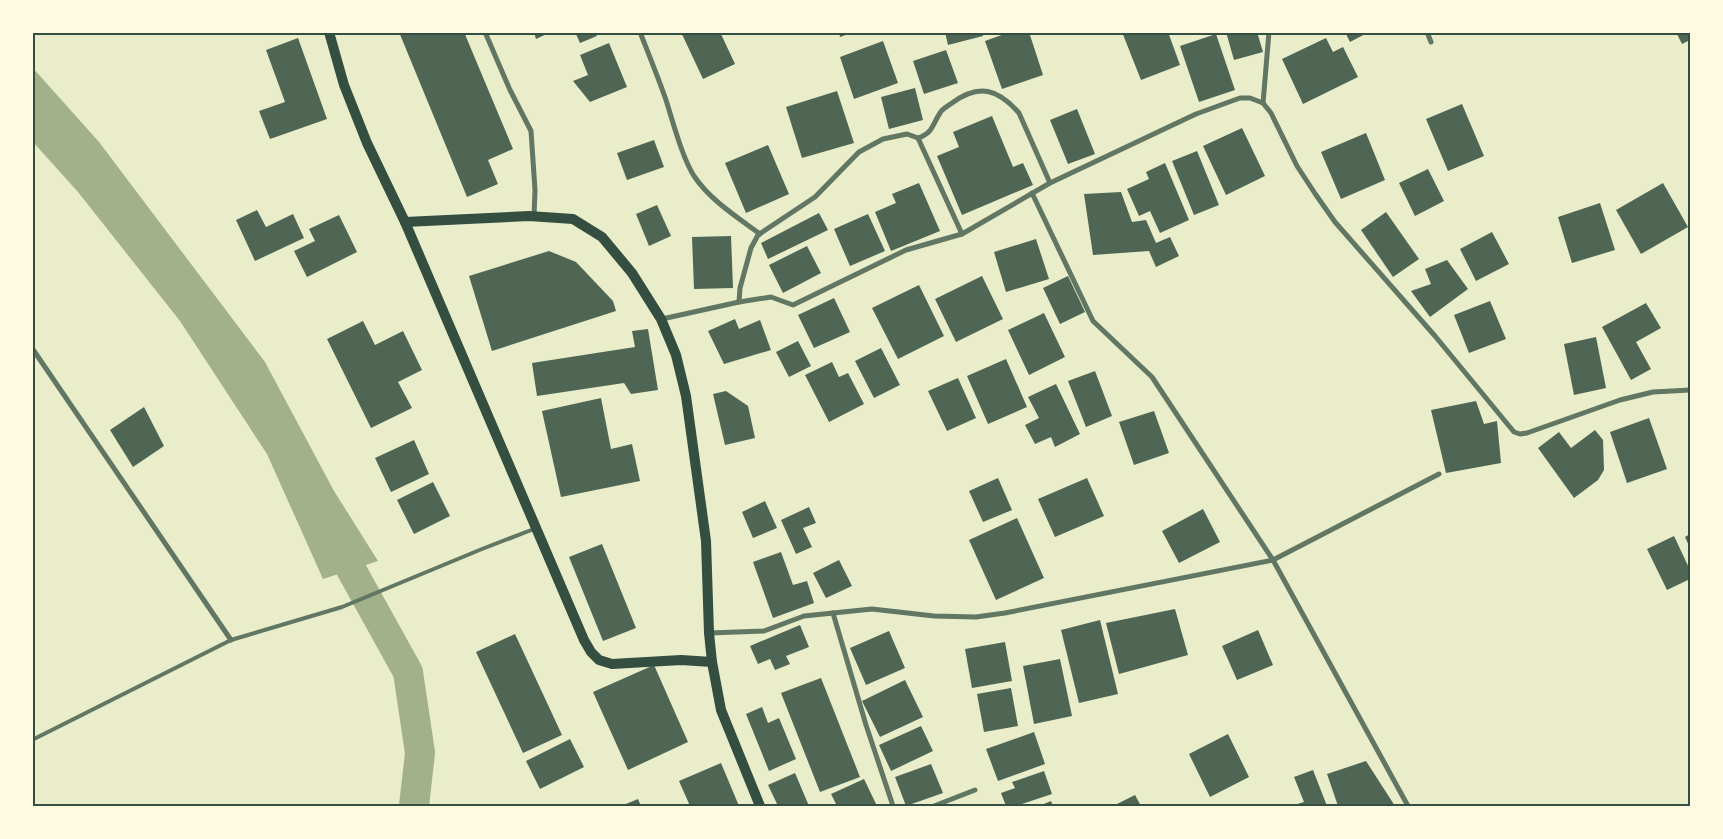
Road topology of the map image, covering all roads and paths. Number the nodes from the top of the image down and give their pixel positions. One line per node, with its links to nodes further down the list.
1 (329, 32): 12 (main road)
2 (485, 32): 11 (street)
3 (640, 32): 13 (street)
4 (1268, 32): 7 (street)
5 (1427, 32): 6 (street)
6 (1432, 42)
7 (1263, 103): 9 (street); 18 (street)
8 (918, 138): 9 (street); 13 (street); 14 (street)
9 (1050, 183): 10 (street)
10 (1032, 193): 14 (street); 21 (street)
11 (534, 216): 12 (main road); 16 (main road)
12 (405, 222): 20 (main road)
13 (760, 234): 15 (street)
14 (962, 234): 15 (street)
15 (739, 302): 16 (street)
16 (662, 320): 23 (main road)
17 (32, 348): 24 (street)
18 (1690, 390)
19 (1439, 474): 21 (street)
20 (535, 529): 24 (lane); 25 (main road)
21 (1273, 560): 22 (street); 31 (street)
22 (833, 613): 23 (street); 29 (street)
23 (709, 633): 25 (main road)
24 (231, 640): 26 (lane)
25 (712, 662): 28 (main road)
26 (32, 740)
27 (975, 790): 30 (street)
28 (760, 806)
29 (893, 806)
30 (934, 806)
31 (1408, 806)

